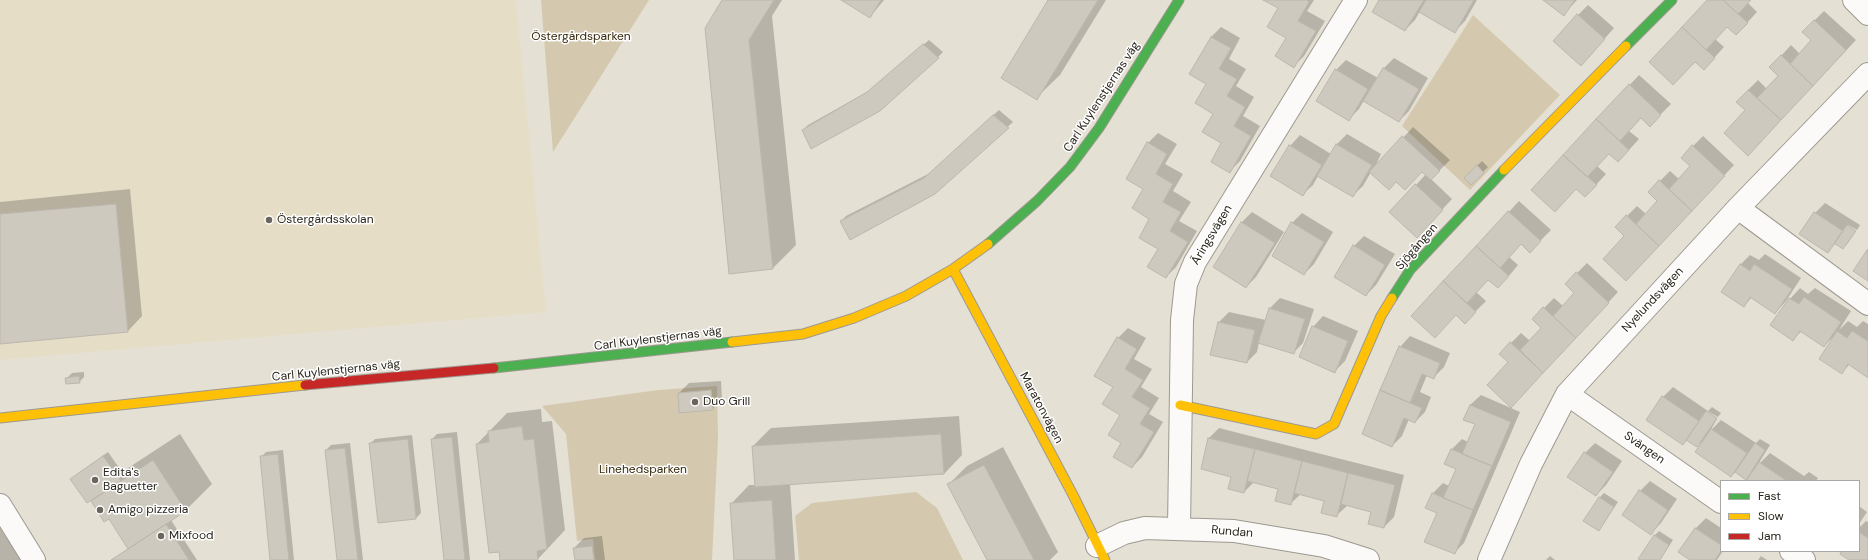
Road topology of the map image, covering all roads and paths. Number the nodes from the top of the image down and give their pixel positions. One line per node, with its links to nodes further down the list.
1 (1179, 0): 8 (street, Carl Kuylenstjernas väg)
2 (1356, 0): 11 (street, Äringsvägen)
3 (1672, 0): 11 (street, Sjögången)
4 (1854, 0): 5 (street)
5 (1868, 14)
6 (1868, 74): 7 (street, Nyelundsvägen)
7 (1738, 208): 9 (street); 10 (street, Nyelundsvägen)
8 (953, 269): 12 (street, Carl Kuylenstjernas väg); 17 (street, Maratonvägen)
9 (1868, 304)
10 (1567, 394): 13 (street, Svängen); 20 (street, Nyelundsvägen)
11 (1180, 405): 15 (street, Äringsvägen)
12 (0, 418)
13 (1720, 501)
14 (0, 505): 18 (street)
15 (1179, 528): 17 (street, Rundan); 19 (street, Rundan)
16 (1792, 552): 21 (street)
17 (1101, 553)
18 (34, 560)
19 (1368, 560)
20 (1489, 560)
21 (1804, 560)

